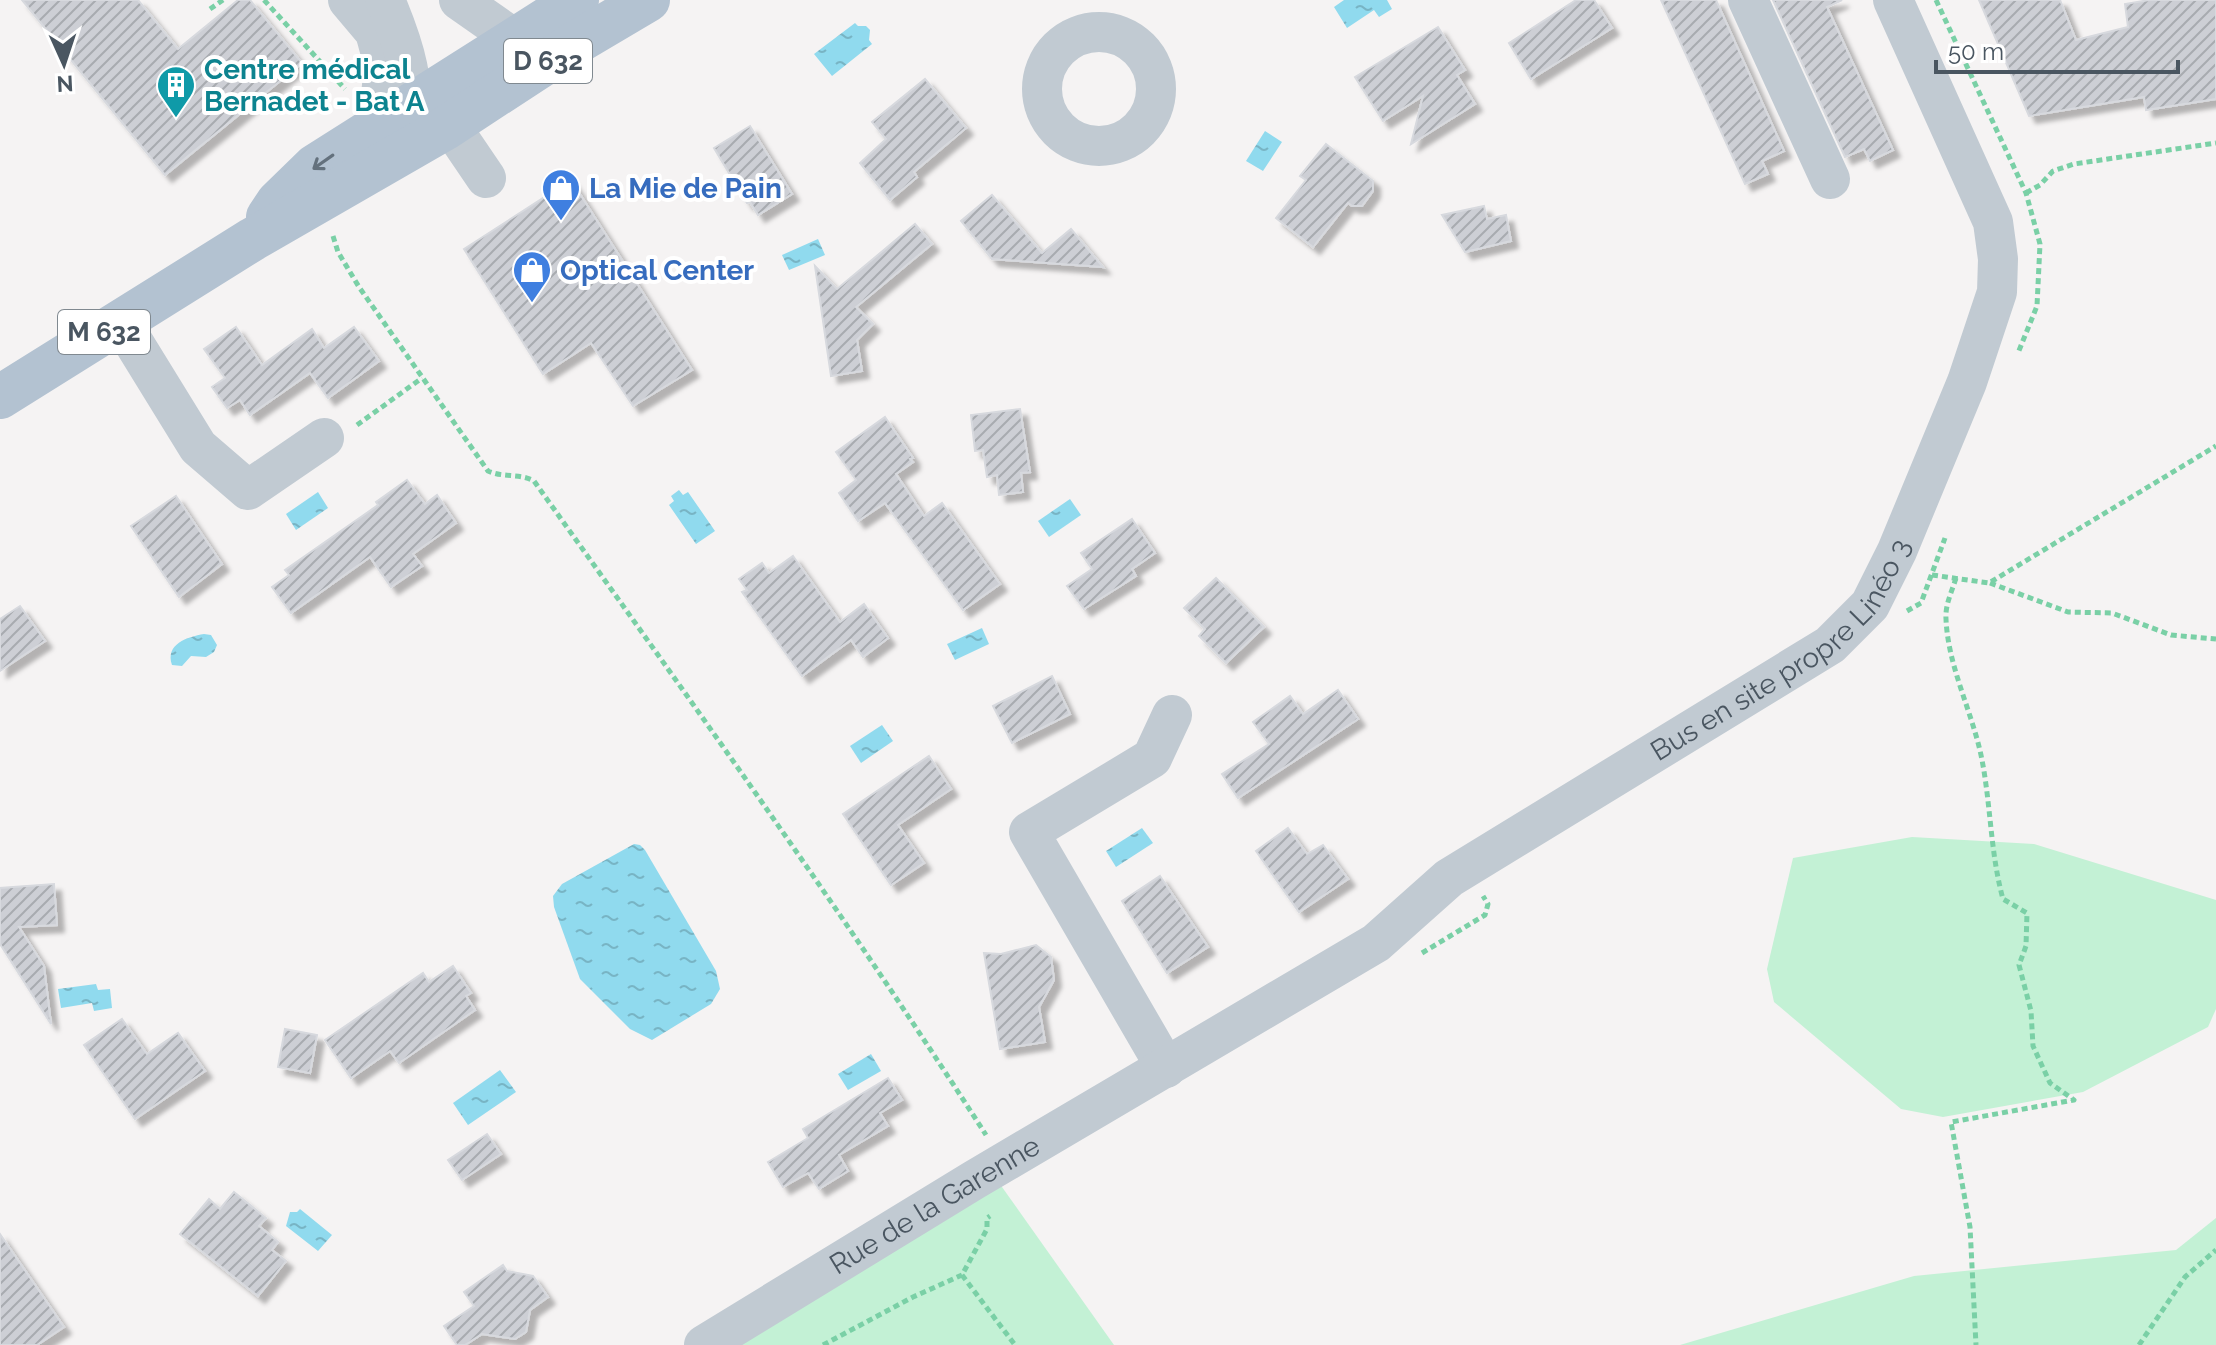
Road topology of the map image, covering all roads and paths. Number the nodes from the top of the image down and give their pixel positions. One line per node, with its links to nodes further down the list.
1 (223, 0): 10 (path)
2 (264, 0): 13 (path)
3 (348, 0): 15 (street)
4 (385, 0): 15 (street)
5 (459, 0): 12 (street)
6 (648, 0): 11 (main road, D 632)
7 (1748, 0): 18 (street)
8 (1893, 0): 37 (street, Bus en site propre Linéo 3)
9 (1936, 0): 19 (path)
10 (210, 9)
11 (577, 21): 12 (main road, D 632); 14 (main road, D 632)
12 (506, 46): 14 (street); 15 (main road, D 632)
13 (349, 94)
14 (450, 125): 15 (main road, D 632); 17 (street)
15 (395, 129): 21 (main road, D 632)
16 (2216, 143): 19 (path)
17 (486, 178)
18 (1830, 179)
19 (2026, 193): 23 (path)
20 (334, 226): 24 (path)
21 (209, 267): 22 (main road, M 632)
22 (121, 322): 25 (main road, M 632); 26 (street)
23 (2014, 363)
24 (422, 378): 26 (path); 38 (path)
25 (0, 397)
26 (324, 438)
27 (2216, 446): 31 (path)
28 (1946, 536): 29 (path)
29 (1932, 575): 30 (path); 32 (path)
30 (1956, 578): 31 (path); 45 (path)
31 (1989, 583): 33 (path)
32 (1894, 619)
33 (2216, 639)
34 (1172, 715): 37 (street)
35 (1481, 893): 36 (path)
36 (1417, 956)
37 (1166, 1068): 38 (street, Rue de la Garenne)
38 (1003, 1163): 42 (street, Rue de la Garenne)
39 (999, 1211): 41 (path)
40 (2216, 1250): 46 (path)
41 (962, 1275): 43 (path); 44 (path)
42 (704, 1345)
43 (823, 1345)
44 (1015, 1345)
45 (1976, 1345)
46 (2139, 1345)

